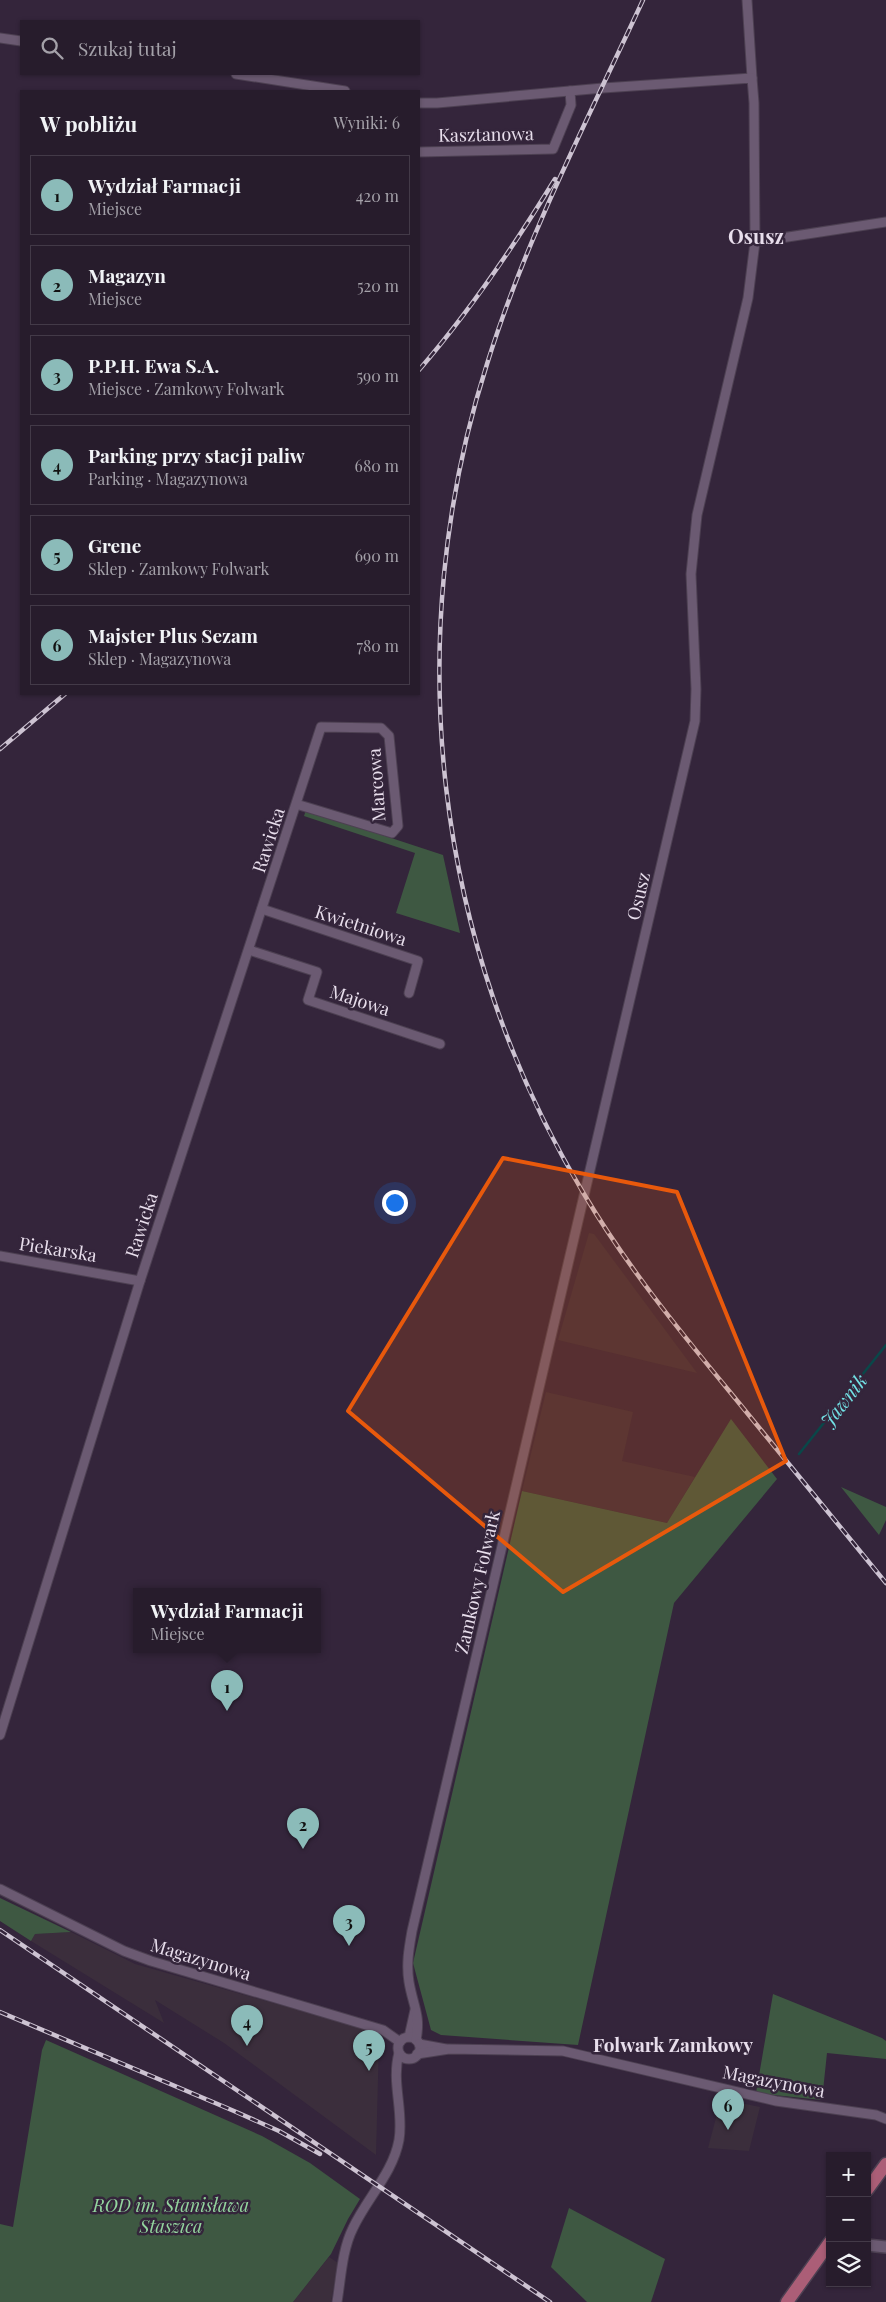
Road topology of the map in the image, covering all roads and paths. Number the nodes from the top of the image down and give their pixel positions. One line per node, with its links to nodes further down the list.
1 (747, 0): 5 (street, Osusz)
2 (0, 38): 3 (street)
3 (20, 41)
4 (242, 75): 6 (street)
5 (752, 78): 7 (street); 11 (street, Osusz)
6 (339, 90)
7 (570, 91): 8 (street); 9 (street, Kasztanowa)
8 (420, 103)
9 (420, 152)
10 (886, 222): 11 (street)
11 (755, 242): 18 (street, Osusz)
12 (321, 727): 13 (street, Rawicka); 13 (street, Marcowa)
13 (296, 804): 14 (street, Rawicka)
14 (262, 910): 15 (street, Rawicka); 16 (street, Kwietniowa)
15 (249, 950): 17 (street, Majowa); 20 (street, Rawicka)
16 (409, 993)
17 (440, 1044)
18 (591, 1167): 23 (street, Zamkowy Folwark)
19 (0, 1256): 20 (street, Piekarska)
20 (140, 1281): 21 (street, Rawicka)
21 (0, 1735)
22 (0, 1889): 24 (street, Magazynowa)
23 (415, 2040): 24 (street); 25 (street, Magazynowa); 26 (street, Zamkowy Folwark)
24 (400, 2042): 27 (street)
25 (449, 2049): 26 (street, Magazynowa); 28 (street, Magazynowa)
26 (418, 2054): 27 (street, Magazynowa)
27 (403, 2056): 34 (street)
28 (886, 2119)
29 (886, 2164): 30 (main road)
30 (871, 2185)
31 (871, 2245): 32 (street)
32 (886, 2247)
33 (826, 2248): 35 (main road)
34 (337, 2302)
35 (787, 2302)

